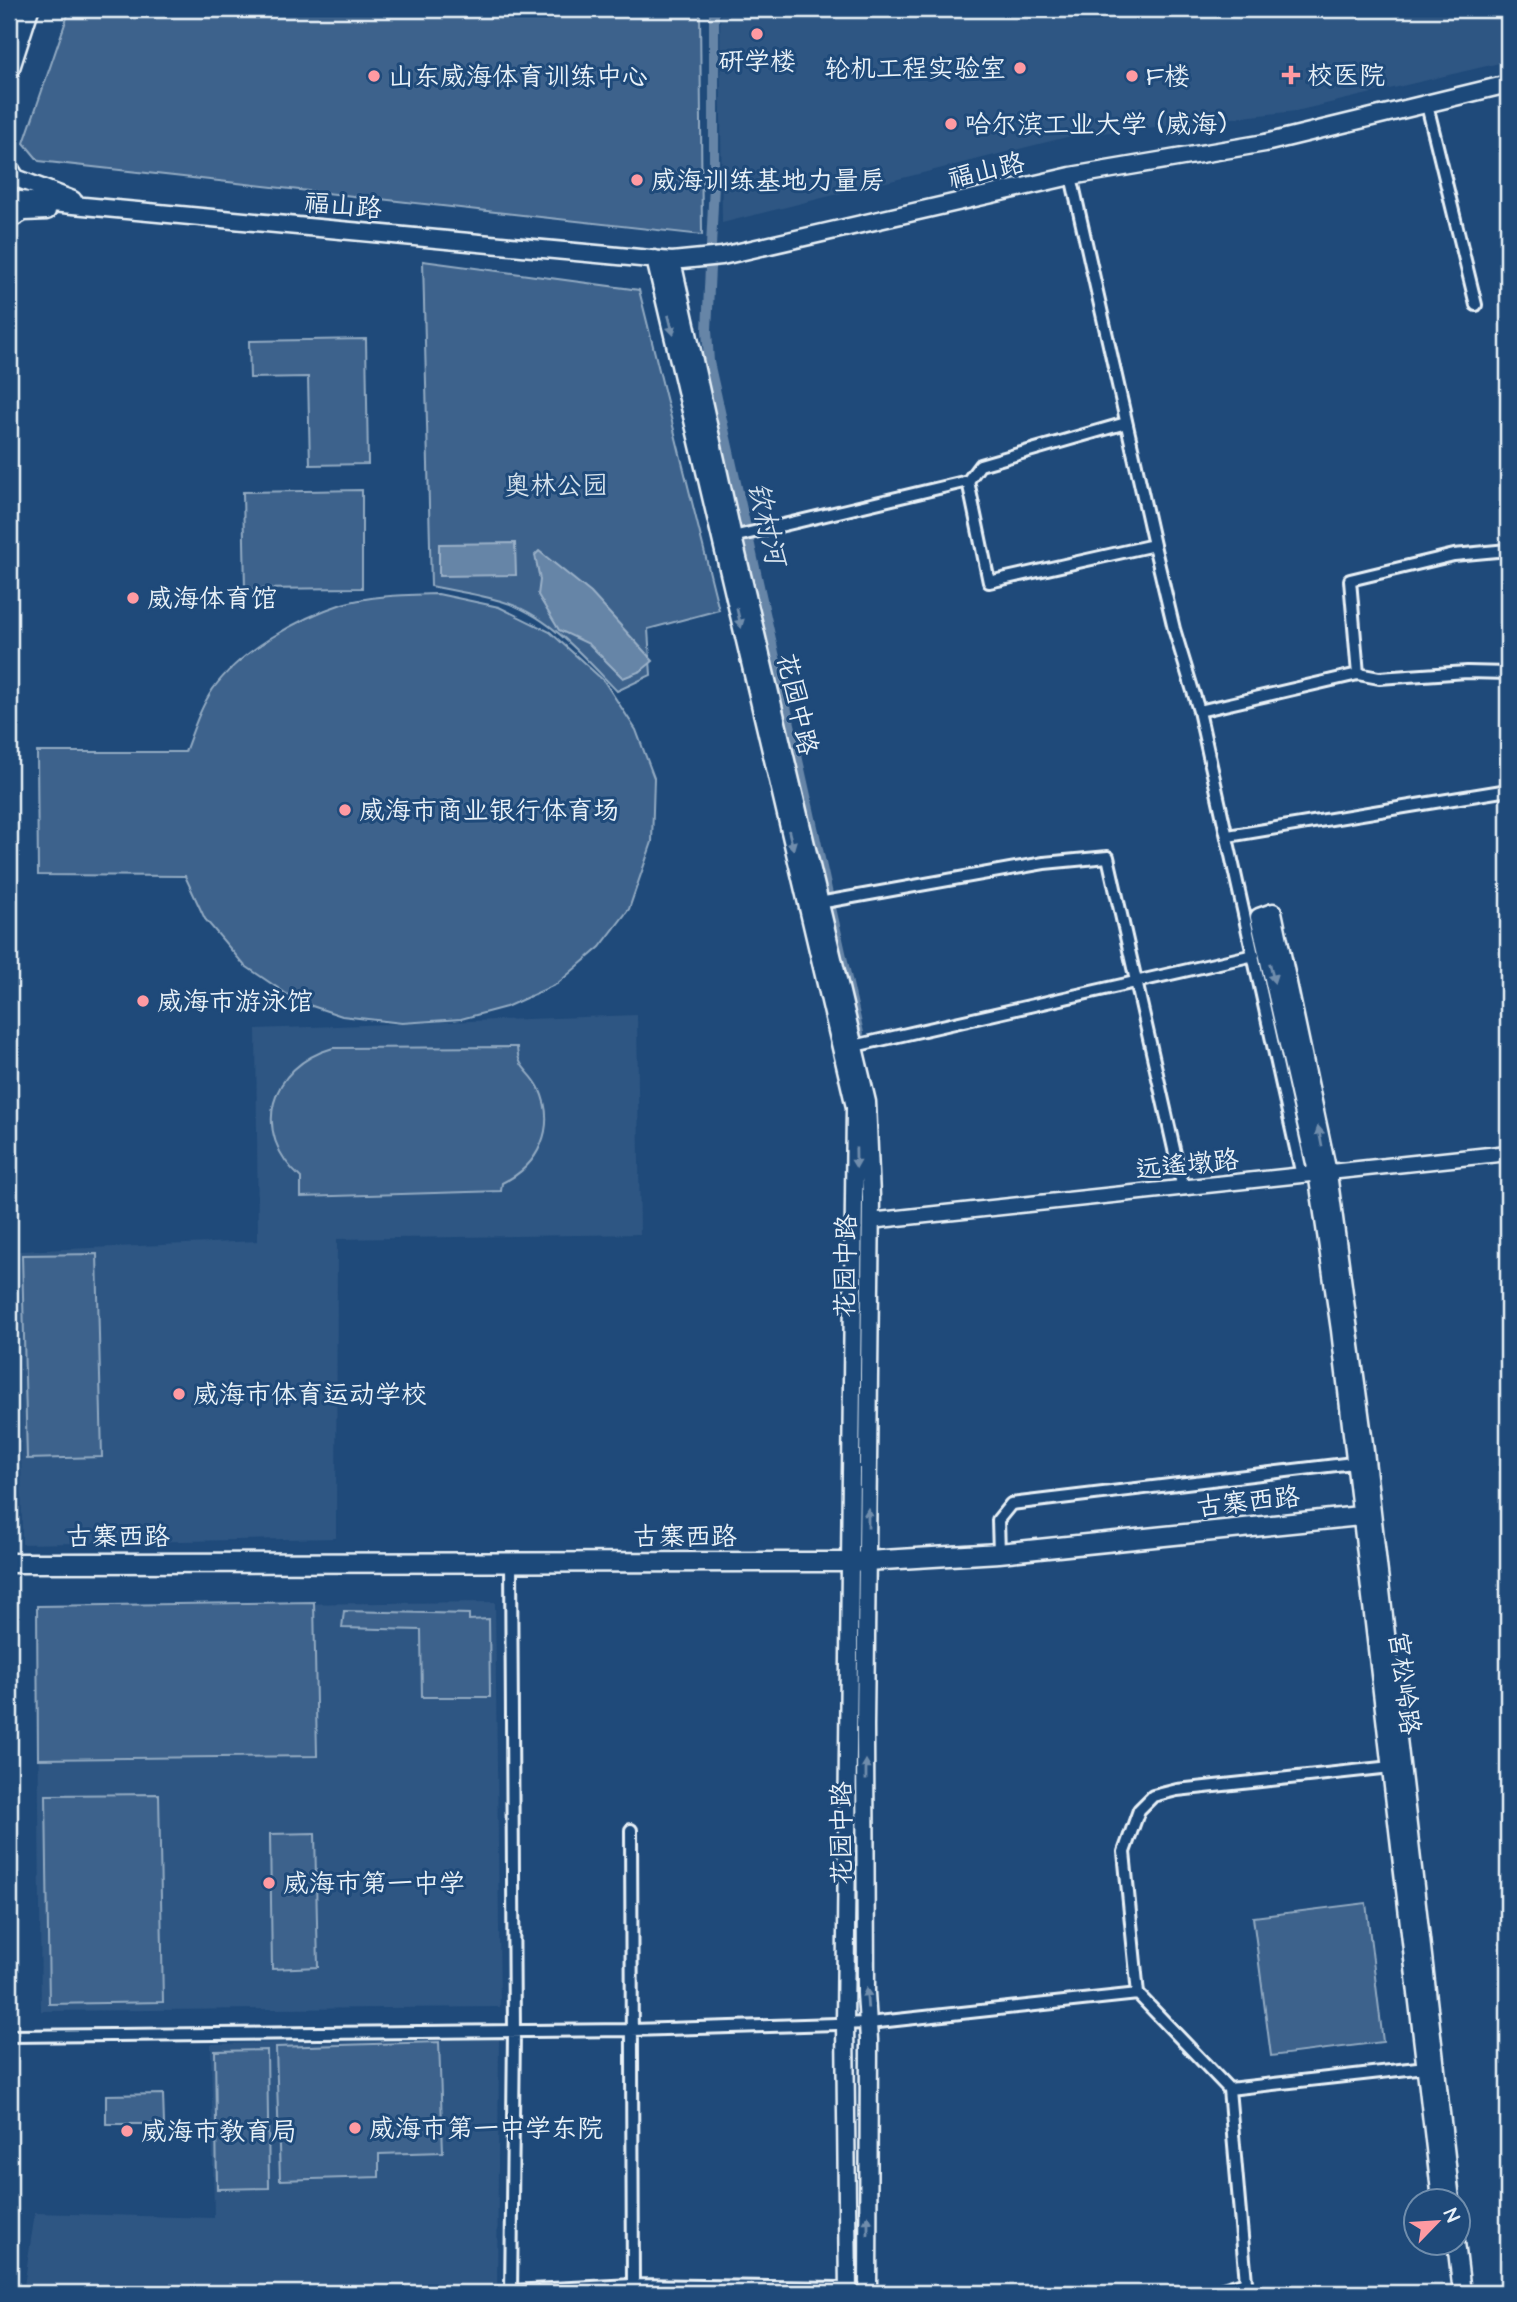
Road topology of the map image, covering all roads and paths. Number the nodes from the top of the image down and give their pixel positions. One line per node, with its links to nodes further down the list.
1 (29, 9): 2 (main road)
2 (9, 71)
3 (1508, 84): 4 (main road, 福山路)
4 (1427, 105): 6 (main road, 福山路); 12 (street)
5 (9, 167): 8 (main road)
6 (1071, 176): 11 (main road, 福山路); 13 (street)
7 (9, 199): 8 (main road, 福山路)
8 (92, 208): 9 (main road); 10 (main road, 福山路)
9 (9, 220)
10 (655, 259): 11 (main road, 福山路); 34 (main road, one-way to 34)
11 (672, 261): 15 (main road, 花园中路)
12 (1476, 305)
13 (1126, 423): 14 (street); 16 (street)
14 (968, 481): 15 (street); 16 (street)
15 (737, 535): 23 (main road, 花园中路)
16 (1154, 545): 20 (street)
17 (1508, 550): 19 (street)
18 (1508, 673): 19 (street)
19 (1359, 674): 20 (street)
20 (1199, 711): 22 (street)
21 (1508, 790): 22 (street)
22 (1228, 836): 24 (street)
23 (826, 902): 25 (street); 26 (main road, 花园中路)
24 (1254, 956): 25 (street); 28 (street)
25 (1135, 984): 26 (street); 29 (street)
26 (854, 1046): 30 (main road, 花园中路)
27 (1508, 1153): 28 (street, 远遥墩路)
28 (1316, 1174): 28 (main road, one-way to 28); 29 (street, 远遥墩路); 31 (main road, 宫松岭路); 48 (main road)
29 (1183, 1189): 30 (street, 远遥墩路)
30 (870, 1221): 34 (main road, 花园中路, one-way to 30)
31 (1353, 1463): 32 (main road, 宫松岭路); 33 (street)
32 (1360, 1516): 33 (main road, 古寨西路); 37 (main road, 宫松岭路)
33 (999, 1553): 34 (main road, 古寨西路)
34 (859, 1561): 35 (main road, 古寨西路); 40 (main road, 花园中路, one-way to 34); 41 (main road)
35 (510, 1562): 36 (main road, 古寨西路); 43 (street)
36 (9, 1563)
37 (1391, 1767): 39 (street); 45 (main road, 宫松岭路)
38 (631, 1830): 42 (street)
39 (1138, 1994): 40 (street); 46 (street)
40 (869, 2023): 41 (street); 56 (main road, 花园中路, one-way to 40)
41 (845, 2024): 42 (street); 54 (main road)
42 (632, 2030): 43 (street); 51 (street)
43 (514, 2032): 44 (street); 55 (street)
44 (9, 2036)
45 (1426, 2067): 46 (street); 47 (main road, 宫松岭路)
46 (1229, 2089): 52 (street)
47 (1439, 2186)
48 (1449, 2186)
49 (1447, 2256): 58 (main road)
50 (1458, 2256): 59 (main road)
51 (633, 2285): 53 (street); 55 (street)
52 (1248, 2288): 57 (street)
53 (668, 2290): 54 (street)
54 (843, 2290)
55 (511, 2292)
56 (868, 2293)
57 (1210, 2293)
58 (1451, 2293)
59 (1462, 2293)

